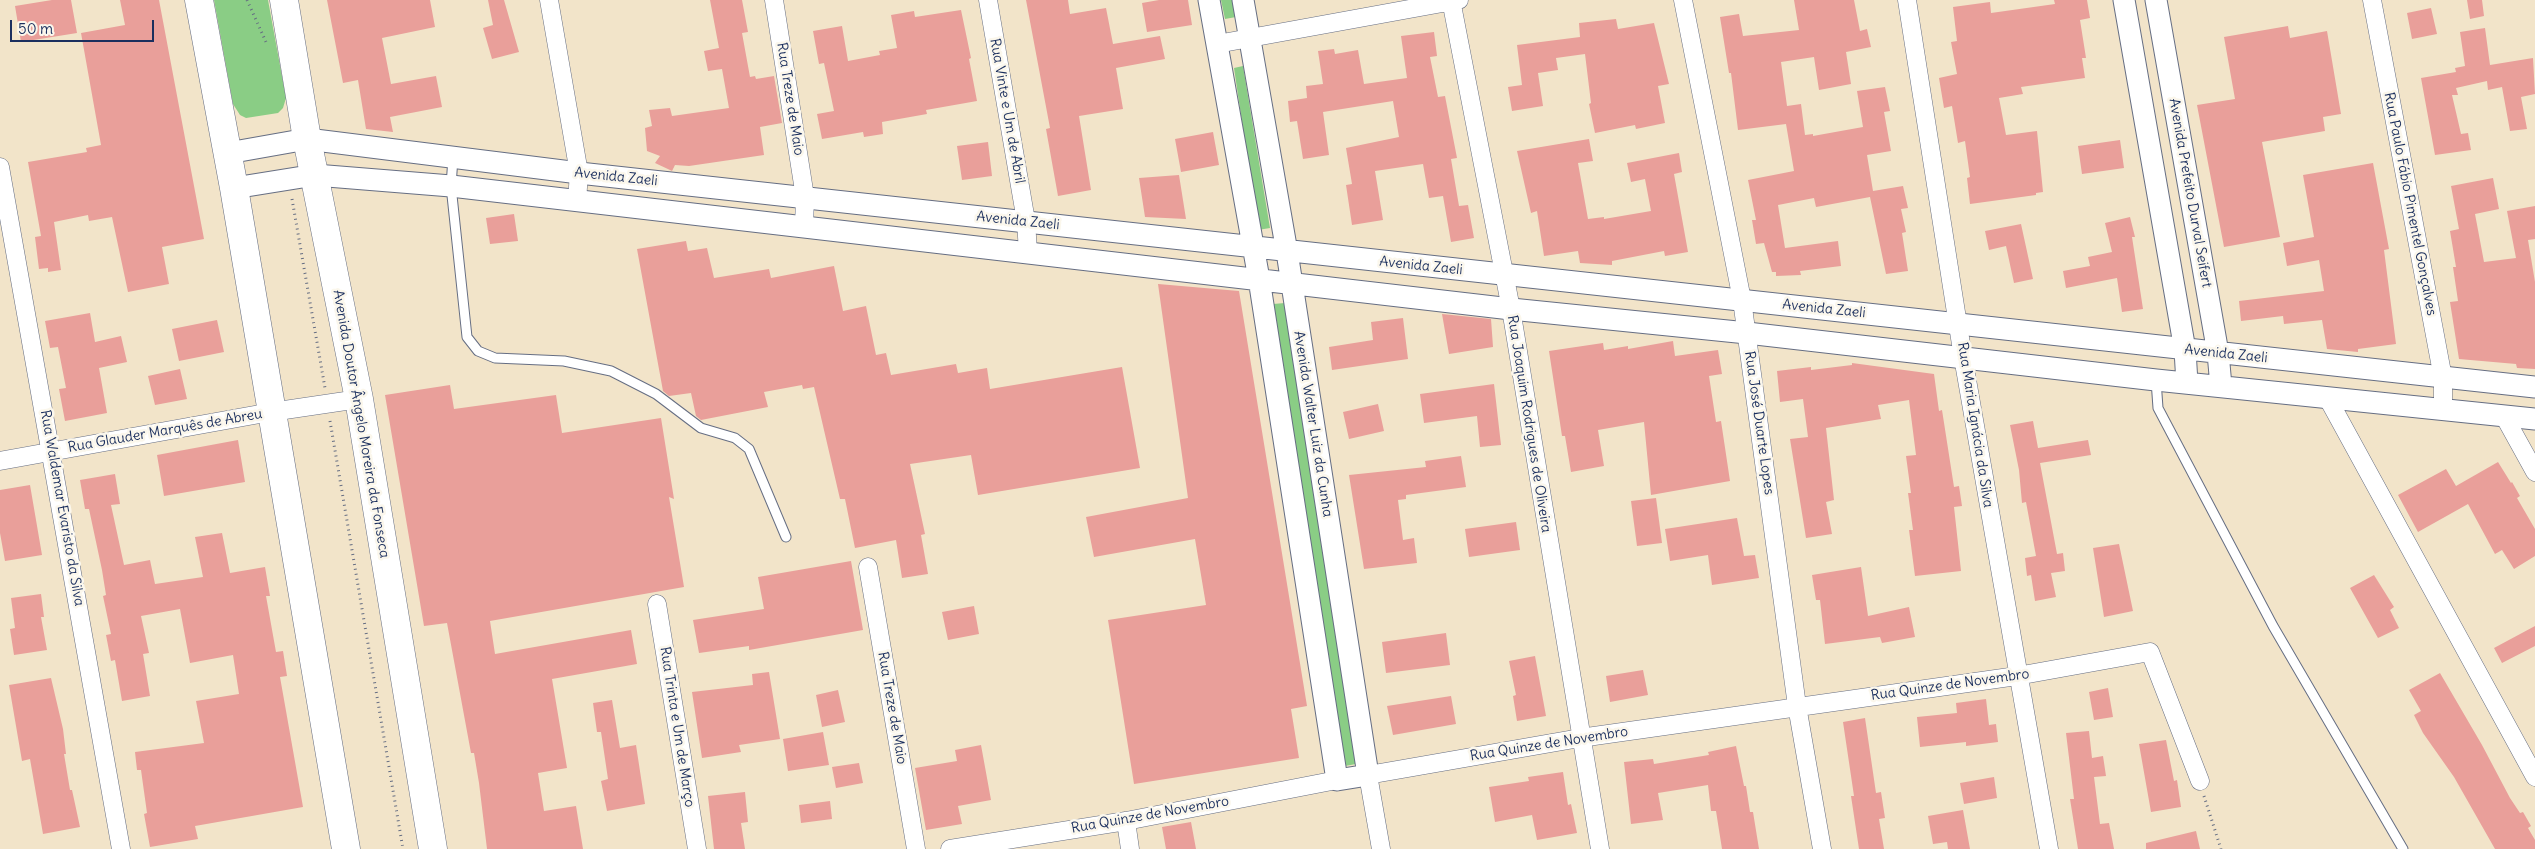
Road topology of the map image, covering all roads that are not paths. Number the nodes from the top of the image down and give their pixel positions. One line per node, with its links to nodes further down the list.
1 (199, 0): 17 (main road)
2 (284, 0): 16 (main road, Avenida Doutor Ângelo Moreira da Fonseca)
3 (550, 0): 20 (street)
4 (774, 0): 24 (street, Rua Treze de Maio)
5 (988, 0): 26 (street, Rua Vinte e Um de Abril)
6 (1209, 0): 15 (street)
7 (1243, 0): 14 (street, Avenida Walter Luiz da Cunha)
8 (1454, 0): 14 (street); 31 (street, Rua Joaquim Rodrigues de Oliveira)
9 (1684, 0): 34 (street, Rua José Duarte Lopes)
10 (1907, 0): 36 (street, Rua Maria Ignácia da Silva)
11 (2124, 0): 38 (street)
12 (2156, 0): 39 (street, Avenida Prefeito Durval Seifert)
13 (2372, 0): 41 (street, Rua Paulo Fábio Pimentel Gonçalves)
14 (1250, 37): 15 (street); 30 (street, Avenida Walter Luiz da Cunha)
15 (1217, 44): 28 (street)
16 (307, 139): 17 (street, Avenida Zaeli); 18 (street, Avenida Zaeli); 21 (main road, Avenida Doutor Ângelo Moreira da Fonseca)
17 (228, 153): 23 (main road)
18 (453, 158): 20 (street, Avenida Zaeli); 22 (lane)
19 (0, 166): 52 (street, Rua Waldemar Evaristo da Silva)
20 (579, 173): 24 (street, Avenida Zaeli); 25 (street)
21 (315, 174): 22 (street, Avenida Zaeli); 23 (street, Avenida Zaeli); 47 (main road, Avenida Doutor Ângelo Moreira da Fonseca)
22 (451, 186): 25 (street, Avenida Zaeli); 55 (lane)
23 (234, 188): 49 (main road)
24 (805, 197): 26 (street, Avenida Zaeli); 27 (street, Rua Treze de Maio)
25 (577, 201): 27 (street, Avenida Zaeli)
26 (1026, 221): 28 (street, Avenida Zaeli); 29 (street, Rua Vinte e Um de Abril)
27 (804, 227): 29 (street, Avenida Zaeli)
28 (1254, 247): 30 (street, Avenida Zaeli); 32 (street)
29 (1028, 252): 32 (street, Avenida Zaeli)
30 (1287, 252): 31 (street, Avenida Zaeli); 33 (street, Avenida Walter Luiz da Cunha)
31 (1504, 275): 34 (street, Avenida Zaeli); 35 (street, Rua Joaquim Rodrigues de Oliveira)
32 (1259, 279): 33 (street, Avenida Zaeli); 63 (street)
33 (1291, 282): 35 (street, Avenida Zaeli); 61 (street, Avenida Walter Luiz da Cunha)
34 (1742, 300): 36 (street, Avenida Zaeli); 37 (street, Rua José Duarte Lopes)
35 (1511, 309): 37 (street, Avenida Zaeli); 60 (street, Rua Joaquim Rodrigues de Oliveira)
36 (1958, 324): 38 (street, Avenida Zaeli); 40 (street, Rua Maria Ignácia da Silva)
37 (1747, 333): 40 (street, Avenida Zaeli); 59 (street, Rua José Duarte Lopes)
38 (2185, 350): 39 (street, Avenida Zaeli); 43 (street)
39 (2218, 353): 41 (street, Avenida Zaeli); 44 (street, Avenida Prefeito Durval Seifert)
40 (1963, 357): 42 (street, Avenida Zaeli); 58 (street, Rua Maria Ignácia da Silva)
41 (2443, 378): 45 (street, Avenida Zaeli); 48 (street, Rua Paulo Fábio Pimentel Gonçalves)
42 (2156, 380): 43 (street, Avenida Zaeli); 77 (lane)
43 (2188, 383): 44 (street, Avenida Zaeli)
44 (2221, 386): 46 (street, Avenida Zaeli)
45 (2535, 387)
46 (2327, 397): 48 (street, Avenida Zaeli); 62 (street)
47 (359, 399): 49 (street, Rua Glauder Marquês de Abreu); 68 (main road, Avenida Doutor Ângelo Moreira da Fonseca)
48 (2443, 409): 50 (street, Avenida Zaeli)
49 (271, 412): 52 (street, Rua Glauder Marquês de Abreu); 67 (main road)
50 (2504, 416): 51 (street, Avenida Zaeli); 54 (street)
51 (2535, 419)
52 (52, 452): 53 (street, Rua Glauder Marquês de Abreu); 66 (street, Rua Waldemar Evaristo da Silva)
53 (0, 461)
54 (2535, 472)
55 (786, 537)
56 (868, 567): 70 (street, Rua Treze de Maio)
57 (657, 604): 69 (street, Rua Trinta e Um de Março)
58 (2017, 676): 59 (street, Rua Quinze de Novembro); 64 (street, Rua Quinze de Novembro); 76 (street, Rua Maria Ignácia da Silva)
59 (1796, 706): 60 (street, Rua Quinze de Novembro); 75 (street, Rua José Duarte Lopes)
60 (1580, 738): 61 (street, Rua Quinze de Novembro); 74 (street, Rua Joaquim Rodrigues de Oliveira)
61 (1368, 775): 63 (street, Rua Quinze de Novembro); 73 (street, Avenida Walter Luiz da Cunha)
62 (2535, 777)
63 (1337, 780): 65 (street, Rua Quinze de Novembro)
64 (2200, 781)
65 (1126, 821): 71 (street, Rua Quinze de Novembro); 72 (street)
66 (121, 849)
67 (346, 849)
68 (433, 849)
69 (697, 849)
70 (916, 849)
71 (950, 849)
72 (1130, 849)
73 (1381, 849)
74 (1600, 849)
75 (1822, 849)
76 (2049, 849)
77 (2403, 849)

